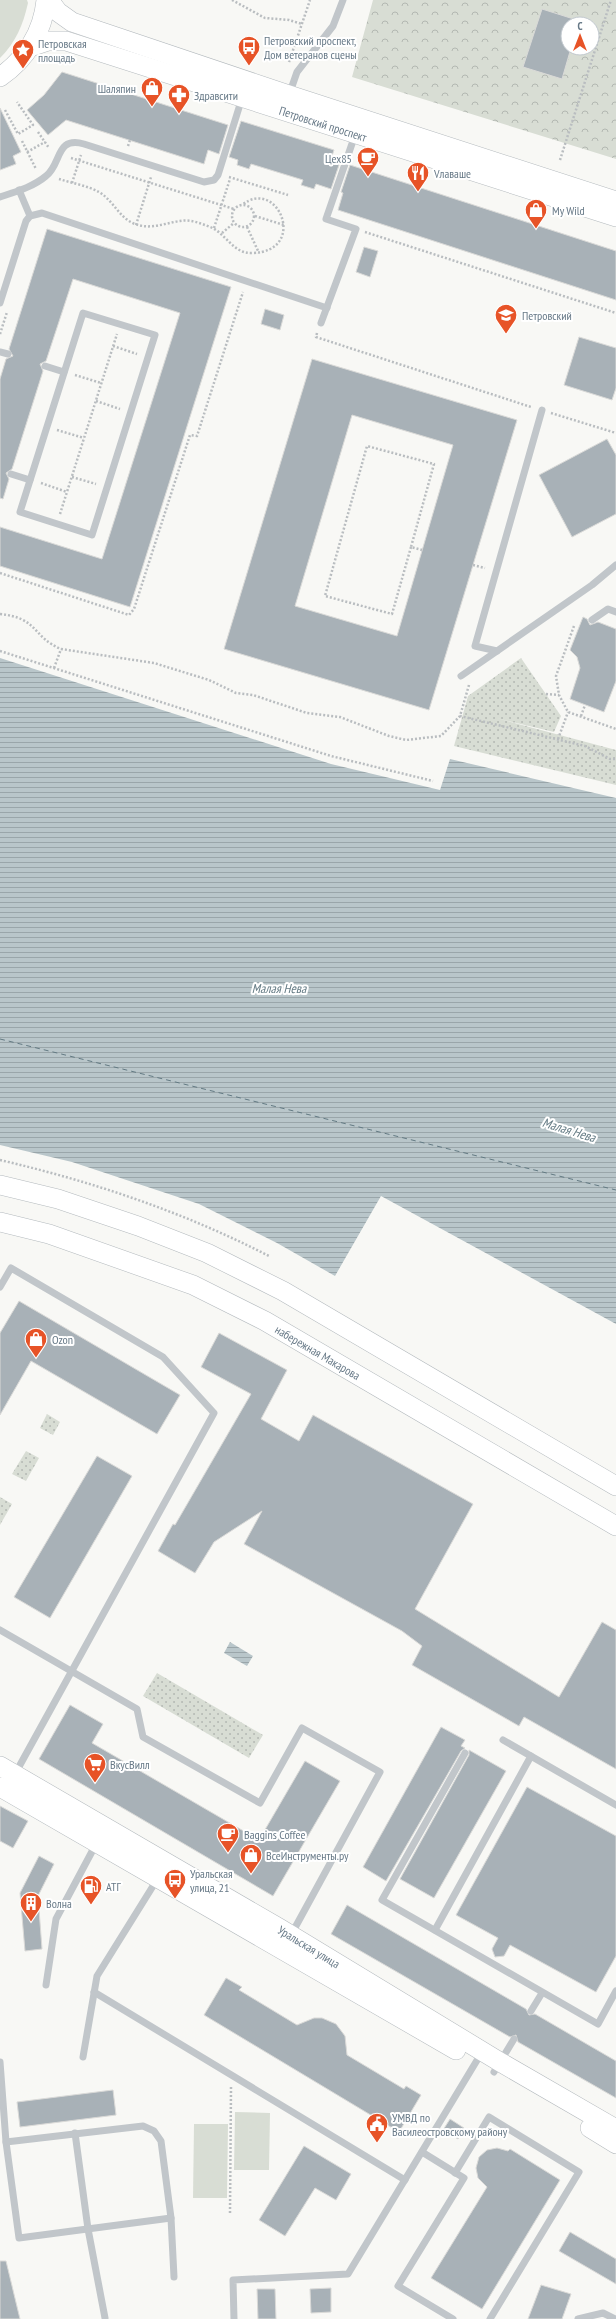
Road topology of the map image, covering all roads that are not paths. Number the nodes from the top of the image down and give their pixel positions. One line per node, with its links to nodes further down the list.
1 (46, 0): 4 (main road)
2 (49, 0): 7 (main road, Петровский проспект)
3 (343, 0): 7 (lane)
4 (30, 48): 5 (main road); 6 (main road, Петровский проспект)
5 (0, 77)
6 (242, 97): 7 (main road, Петровский проспект); 9 (lane)
7 (287, 103): 8 (main road, Петровский проспект)
8 (358, 126): 10 (main road, Петровский проспект); 16 (lane)
9 (19, 190): 11 (lane); 13 (lane)
10 (557, 190): 12 (main road, Петровский проспект); 14 (main road, Петровский проспект)
11 (0, 197)
12 (616, 201)
13 (30, 216): 15 (lane); 16 (lane)
14 (616, 217)
15 (0, 303)
16 (326, 308): 17 (lane)
17 (321, 323)
18 (0, 352): 19 (lane)
19 (8, 354)
20 (45, 366): 21 (lane)
21 (64, 372): 24 (lane); 24 (lane)
22 (542, 410): 28 (lane)
23 (11, 474): 24 (lane)
24 (30, 480)
25 (616, 565): 28 (lane)
26 (616, 612): 27 (lane)
27 (592, 620)
28 (498, 651): 29 (lane)
29 (461, 676)
30 (0, 1185): 33 (main road)
31 (0, 1222): 34 (main road, набережная Макарова)
32 (0, 1287): 36 (lane)
33 (616, 1486)
34 (616, 1526)
35 (0, 1630): 36 (lane)
36 (71, 1671): 40 (lane); 45 (lane)
37 (503, 1740): 39 (lane)
38 (465, 1753): 44 (lane)
39 (531, 1756): 41 (lane); 44 (lane)
40 (6, 1783): 42 (main road, Уральская улица)
41 (616, 1805)
42 (102, 1835): 43 (main road, Уральская улица); 45 (main road, Уральская улица); 46 (lane)
43 (158, 1878): 48 (lane); 52 (main road, Уральская улица)
44 (435, 1930): 49 (lane)
45 (291, 1935): 52 (main road, Уральская улица)
46 (46, 1985)
47 (616, 1991): 49 (lane)
48 (94, 1992): 53 (lane); 62 (lane)
49 (542, 1993): 50 (lane)
50 (531, 2012)
51 (514, 2039): 55 (lane)
52 (480, 2056): 55 (main road, Уральская улица); 60 (lane)
53 (83, 2057)
54 (0, 2062): 58 (lane)
55 (497, 2067): 56 (main road, Уральская улица); 59 (main road, Уральская улица)
56 (616, 2129)
57 (75, 2133): 58 (lane); 63 (lane); 64 (lane)
58 (6, 2142): 64 (lane)
59 (616, 2144)
60 (422, 2152): 61 (lane); 62 (lane)
61 (455, 2173): 68 (lane); 69 (lane)
62 (405, 2180): 67 (lane)
63 (171, 2218): 64 (lane); 65 (lane)
64 (88, 2229): 66 (lane)
65 (174, 2277)
66 (105, 2318)
67 (234, 2319)
68 (453, 2319)
69 (490, 2319)
70 (578, 2319): 71 (lane)
71 (615, 2319)

